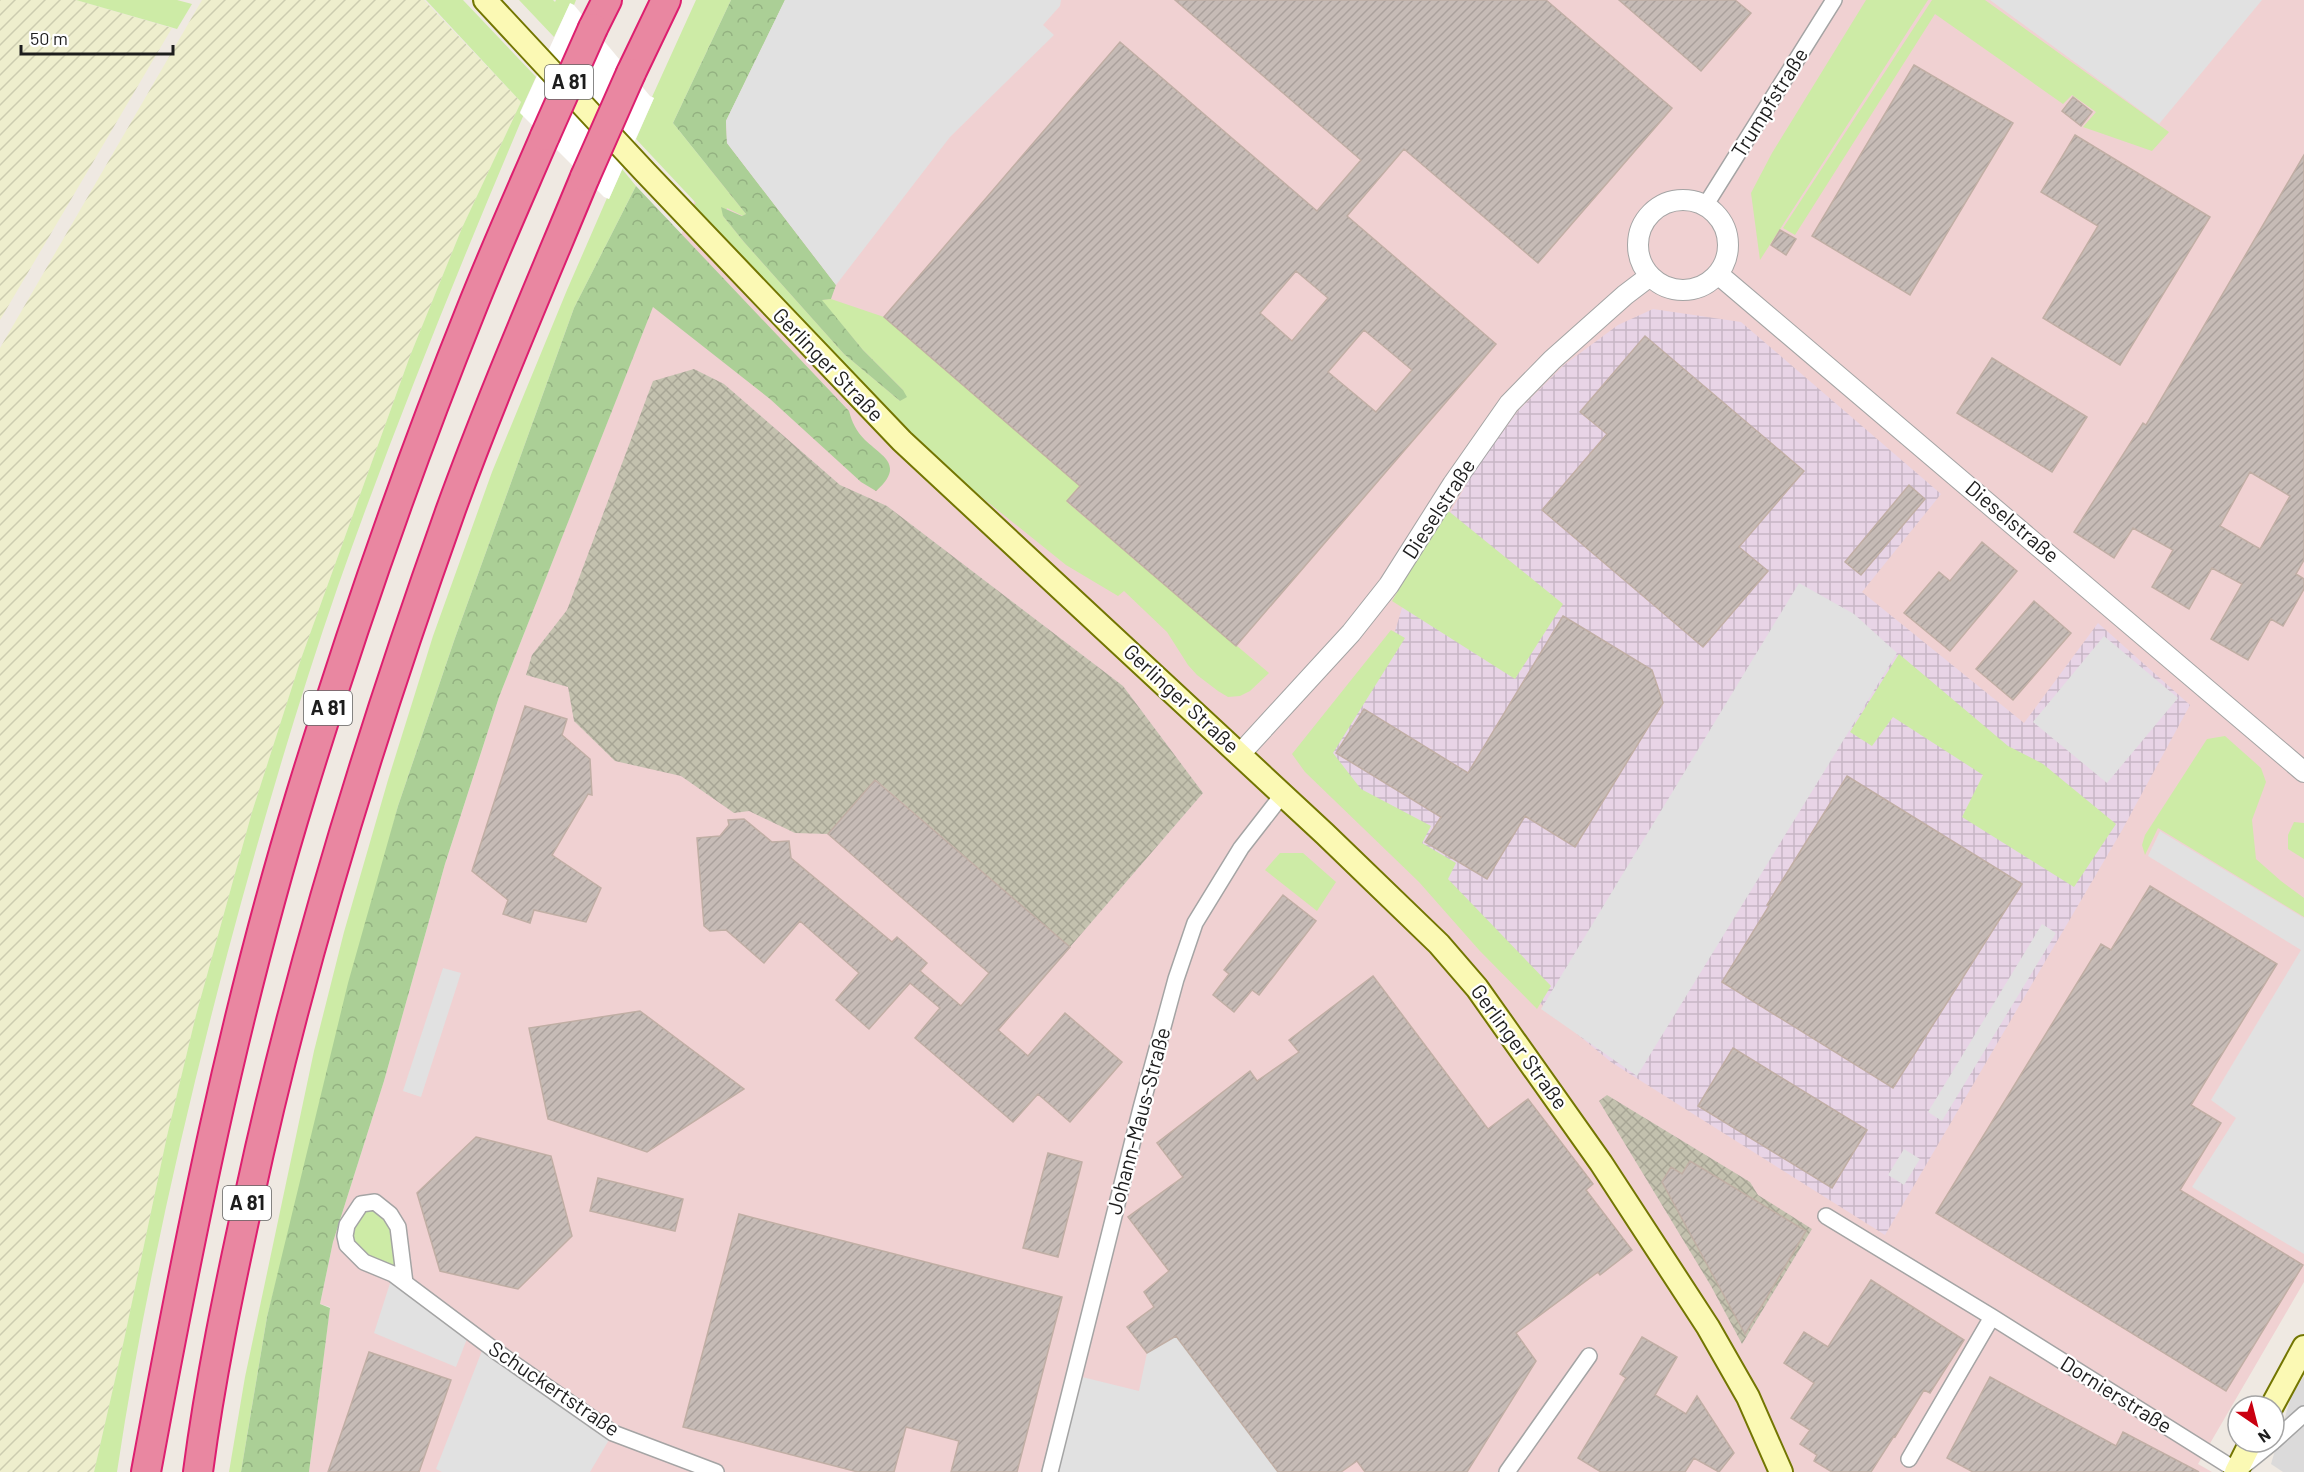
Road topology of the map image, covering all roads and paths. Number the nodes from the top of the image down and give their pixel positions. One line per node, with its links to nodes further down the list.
1 (485, 0): 8 (main road, Gerlinger Straße)
2 (607, 0): 22 (highway, A 81, bridge)
3 (666, 0): 23 (highway, A 81, bridge)
4 (1834, 0): 5 (street, Trumpfstraße)
5 (1705, 206): 6 (street); 7 (street)
6 (1718, 274): 7 (street); 9 (street, Dieselstraße)
7 (1650, 276): 8 (street, Dieselstraße)
8 (1240, 754): 10 (main road, Gerlinger Straße)
9 (2304, 772)
10 (1282, 794): 25 (street, Johann-Maus-Straße); 27 (main road, Gerlinger Straße)
11 (1826, 1216): 13 (street, Dornierstraße)
12 (405, 1283): 12 (street, Schuckertstraße); 24 (street, Schuckertstraße)
13 (1992, 1317): 21 (street); 28 (street, Dornierstraße)
14 (2304, 1347): 16 (main road)
15 (1589, 1356): 26 (street)
16 (2279, 1394)
17 (2303, 1415): 18 (street)
18 (2286, 1430)
19 (2245, 1454): 28 (main road)
20 (2259, 1454): 28 (street)
21 (1909, 1459)
22 (146, 1472)
23 (198, 1472)
24 (716, 1472)
25 (1050, 1472)
26 (1507, 1472)
27 (1781, 1472)
28 (2237, 1472)

